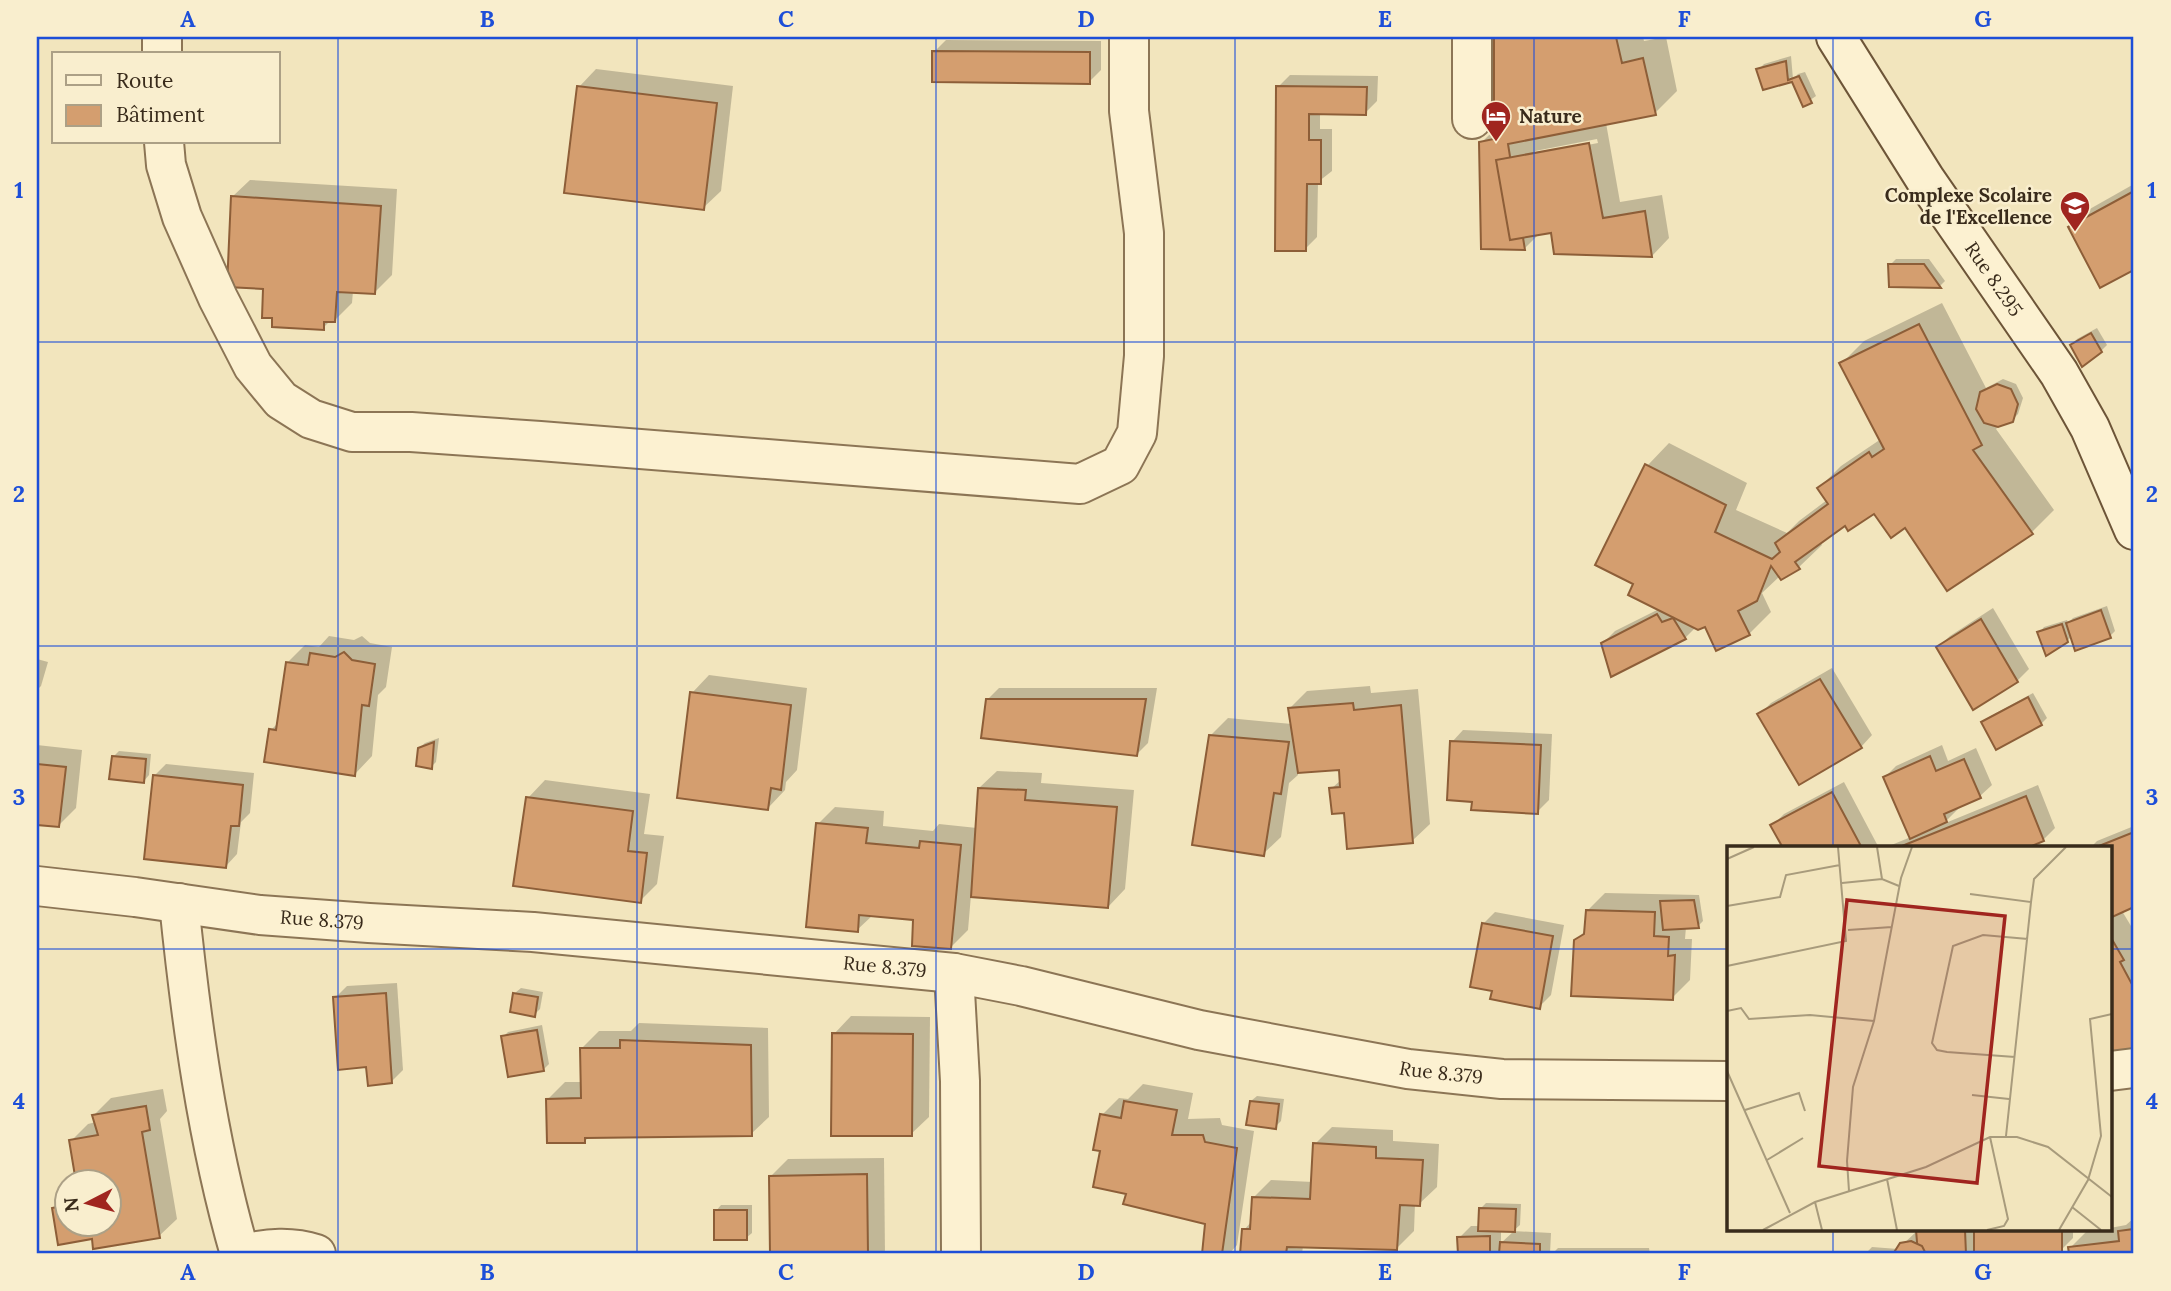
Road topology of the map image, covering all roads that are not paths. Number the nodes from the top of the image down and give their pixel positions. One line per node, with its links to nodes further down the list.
1 (1129, 37): 5 (street)
2 (1472, 37): 4 (street)
3 (1836, 37): 6 (street, Rue 8.295)
4 (1472, 120)
5 (164, 144)
6 (2134, 530)
7 (37, 887): 8 (street, Rue 8.379)
8 (179, 903): 9 (street, Rue 8.379); 13 (street)
9 (954, 973): 12 (street, Rue 8.379); 15 (street)
10 (2134, 1068): 11 (street)
11 (2112, 1072)
12 (1727, 1081)
13 (241, 1254): 14 (street)
14 (316, 1254)
15 (961, 1254)

